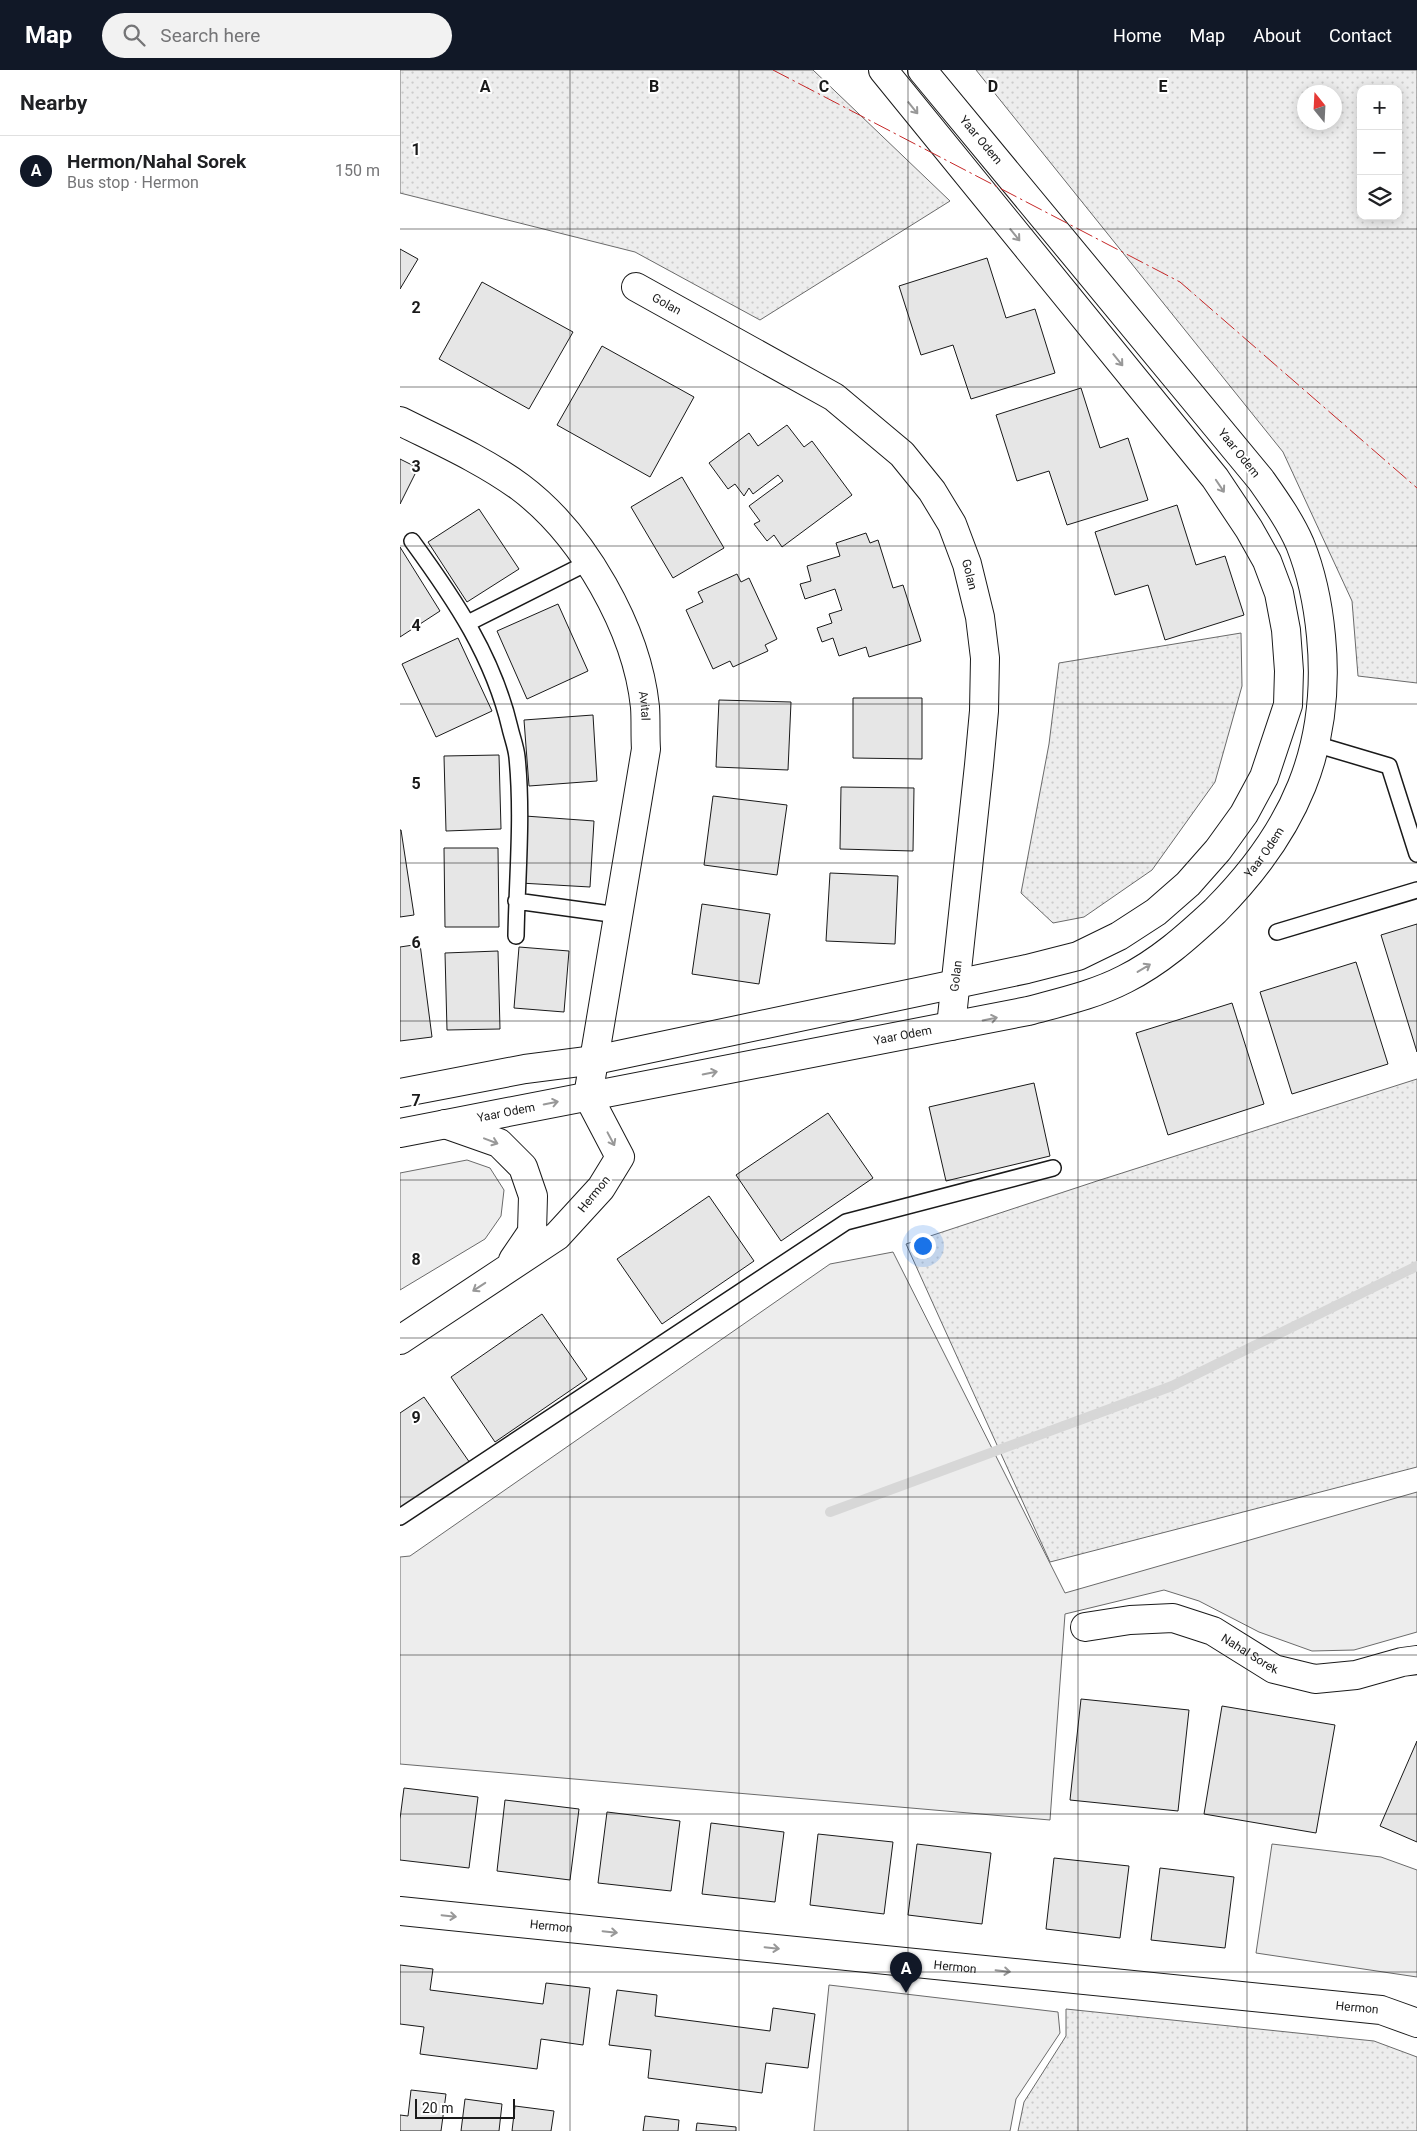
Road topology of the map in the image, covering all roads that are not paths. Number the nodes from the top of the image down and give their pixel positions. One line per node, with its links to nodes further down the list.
1 (883, 70): 15 (street, one-way to 15)
2 (922, 70): 8 (street, Yaar Odem)
3 (636, 286): 15 (street, Golan)
4 (400, 420): 6 (street, Avital)
5 (412, 541): 7 (lane)
6 (589, 562): 7 (lane); 12 (street, Avital)
7 (468, 623): 11 (lane)
8 (1315, 744): 9 (lane); 16 (street, Yaar Odem, one-way to 8)
9 (1417, 854)
10 (1417, 890): 13 (lane)
11 (516, 901): 12 (lane); 14 (lane)
12 (618, 915): 17 (street, Avital)
13 (1277, 932)
14 (516, 936)
15 (955, 986): 16 (street, Golan); 17 (street)
16 (951, 1026): 19 (street, Yaar Odem, one-way to 16)
17 (595, 1060): 18 (street); 19 (street, Avital)
18 (400, 1093)
19 (588, 1096): 20 (street, Yaar Odem, one-way to 19); 23 (street, Hermon, one-way to 23)
20 (446, 1124): 21 (street, Yaar Odem); 23 (street, Hermon, one-way to 23)
21 (400, 1133)
22 (1053, 1168): 25 (lane)
23 (508, 1268): 24 (street, Hermon, one-way to 24)
24 (400, 1340)
25 (400, 1517)
26 (1085, 1627): 27 (street, Nahal Sorek)
27 (1417, 1660)
28 (400, 1911): 29 (street, Hermon, one-way to 29)
29 (1417, 2023)

